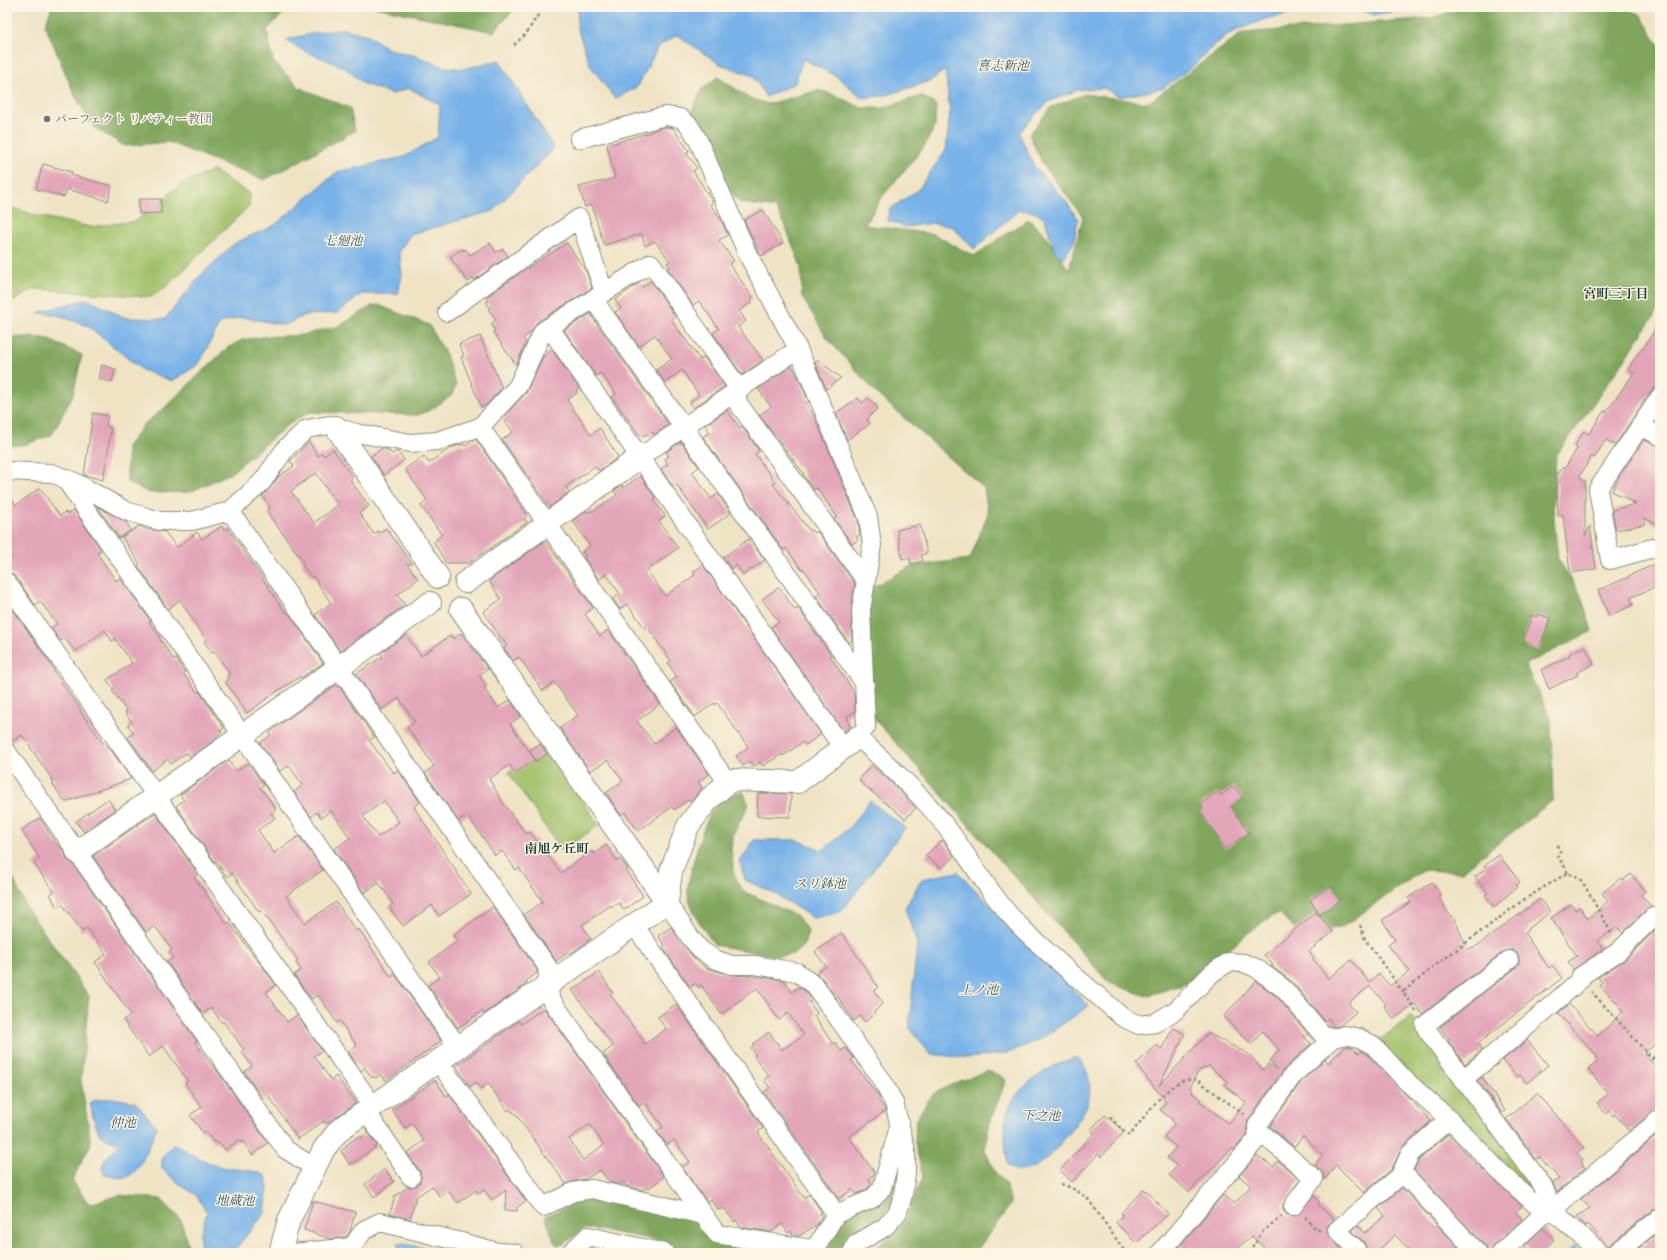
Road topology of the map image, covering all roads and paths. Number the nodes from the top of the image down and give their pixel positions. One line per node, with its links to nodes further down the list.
1 (543, 7): 2 (path)
2 (514, 45)
3 (579, 139): 7 (street)
4 (599, 296): 5 (street); 6 (street); 8 (street); 13 (street)
5 (447, 312)
6 (549, 327): 12 (street); 15 (street)
7 (798, 350): 8 (street); 22 (street)
8 (736, 391): 13 (street); 22 (street)
9 (1660, 397): 10 (street)
10 (1640, 426): 14 (street); 20 (street)
11 (336, 427): 12 (street); 18 (street); 21 (street)
12 (480, 427): 19 (street)
13 (683, 427): 15 (street); 28 (street)
14 (1660, 436)
15 (640, 457): 19 (street); 30 (street)
16 (7, 471): 17 (street)
17 (65, 478): 18 (street); 29 (street)
18 (230, 511): 27 (street)
19 (547, 523): 23 (street); 32 (street)
20 (1660, 546)
21 (438, 577): 23 (street); 25 (street)
22 (866, 581): 28 (street)
23 (466, 582): 26 (street)
24 (7, 583): 33 (street)
25 (430, 603): 26 (street); 27 (street)
26 (461, 609): 37 (street)
27 (339, 668): 29 (street); 44 (street)
28 (865, 685): 30 (street)
29 (243, 736): 33 (street); 48 (street)
30 (851, 743): 32 (street); 47 (street)
31 (7, 752): 35 (street)
32 (728, 783): 37 (street)
33 (156, 797): 35 (street); 54 (street)
34 (1557, 845): 36 (path)
35 (77, 852): 60 (street)
36 (1567, 873): 41 (path); 45 (path)
37 (667, 902): 40 (street); 58 (street)
38 (1652, 917): 41 (street)
39 (1360, 924): 45 (path)
40 (634, 925): 44 (street); 66 (street)
41 (1618, 952): 43 (street)
42 (1509, 960): 46 (street)
43 (1581, 979): 50 (path); 53 (street)
44 (549, 984): 48 (street); 67 (street)
45 (1403, 992): 46 (path)
46 (1425, 1025): 53 (street)
47 (1333, 1038): 56 (street); 59 (street)
48 (458, 1047): 51 (street)
49 (1660, 1051): 50 (path)
50 (1653, 1058): 52 (path)
51 (438, 1061): 54 (street); 67 (street)
52 (1660, 1067)
53 (1462, 1079): 65 (street)
54 (369, 1109): 60 (street); 62 (street)
55 (1110, 1117): 59 (path)
56 (1449, 1119): 61 (street); 65 (street)
57 (1660, 1119): 65 (street)
58 (900, 1124): 66 (street); 75 (street)
59 (1257, 1128): 64 (street); 77 (street)
60 (315, 1168): 70 (street)
61 (1402, 1172): 69 (street); 80 (street)
62 (411, 1177)
63 (1061, 1184): 76 (path)
64 (1293, 1206): 69 (path); 78 (path)
65 (1552, 1210): 81 (street); 82 (street)
66 (836, 1214): 67 (street)
67 (703, 1215)
68 (1660, 1218): 83 (street)
69 (1337, 1230): 79 (street)
70 (280, 1253)
71 (293, 1253): 72 (street)
72 (515, 1253)
73 (570, 1253): 74 (street)
74 (665, 1253)
75 (852, 1253)
76 (1126, 1253)
77 (1160, 1253)
78 (1249, 1253)
79 (1352, 1253)
80 (1478, 1253)
81 (1501, 1253)
82 (1600, 1253)
83 (1616, 1253)

